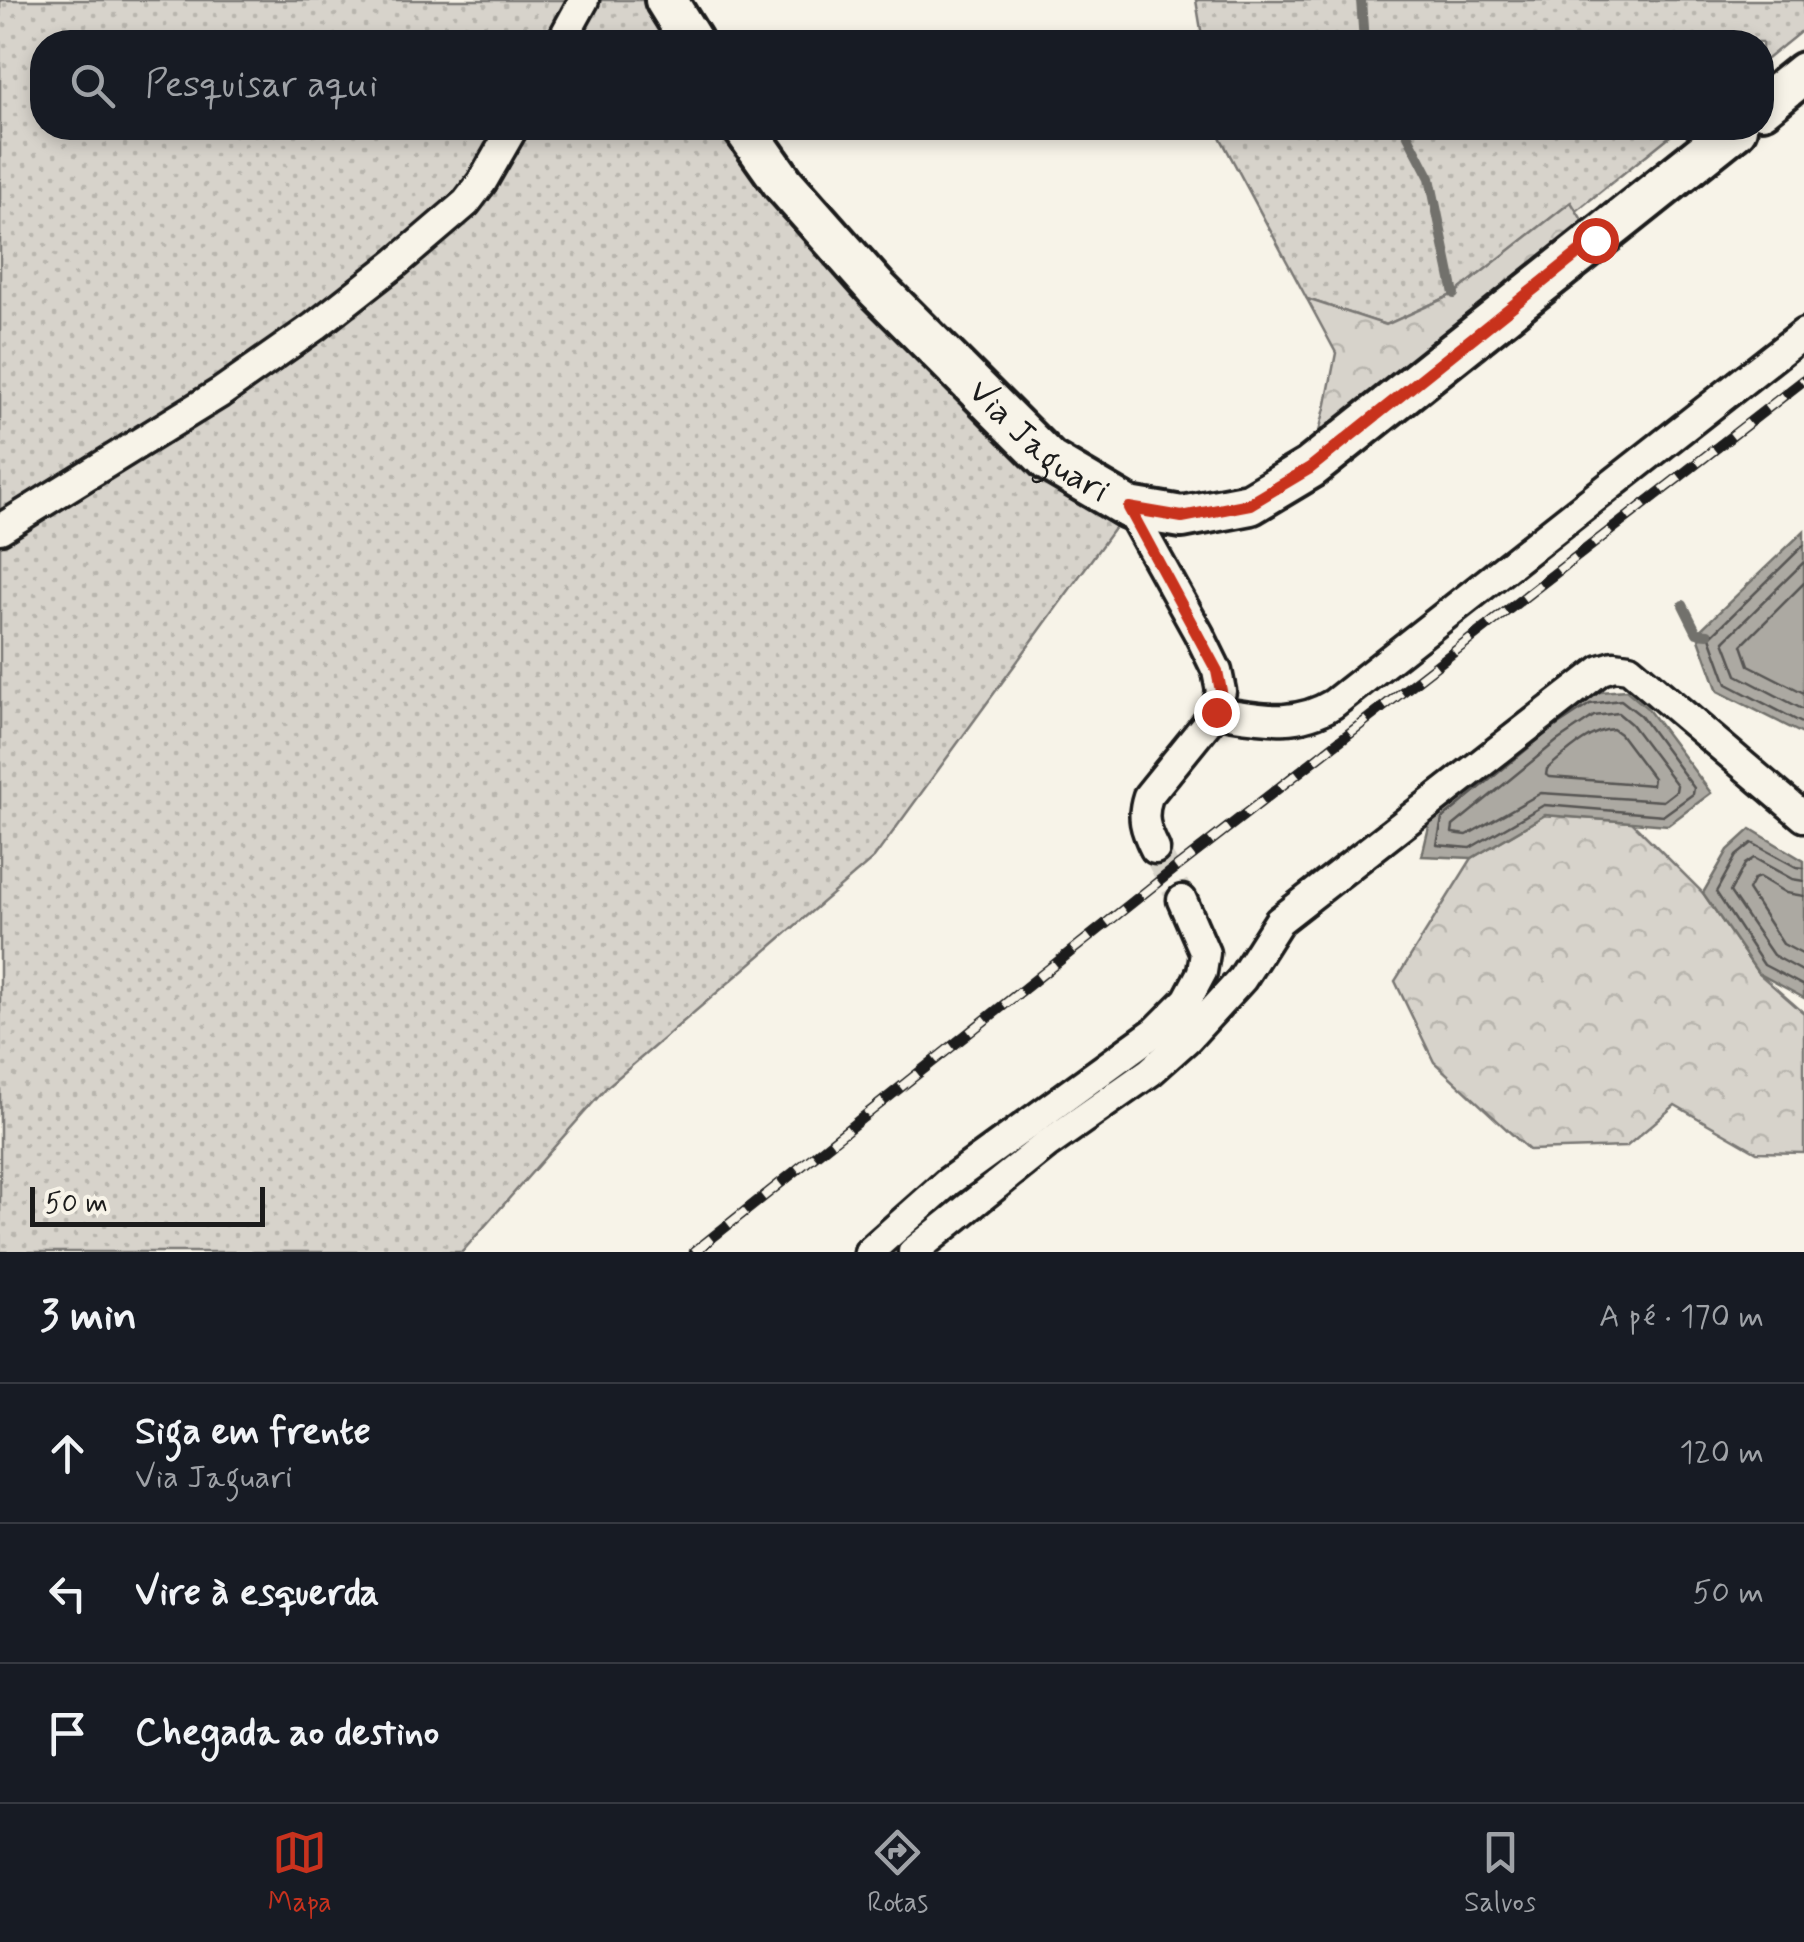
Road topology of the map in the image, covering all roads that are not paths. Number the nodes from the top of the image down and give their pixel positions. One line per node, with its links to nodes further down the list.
1 (584, 0): 3 (street)
2 (666, 0): 4 (street)
3 (567, 30)
4 (685, 30)
5 (1803, 76): 6 (street)
6 (1774, 98)
7 (507, 140): 12 (street)
8 (753, 140): 11 (street, Via Jaguari)
9 (1721, 140): 11 (street, Via Jaguari)
10 (1804, 333): 13 (street)
11 (1129, 508): 13 (street)
12 (0, 530)
13 (1216, 712): 15 (street)
14 (1804, 817): 18 (street)
15 (1155, 850)
16 (1182, 900): 17 (street)
17 (869, 1252)
18 (913, 1252)

